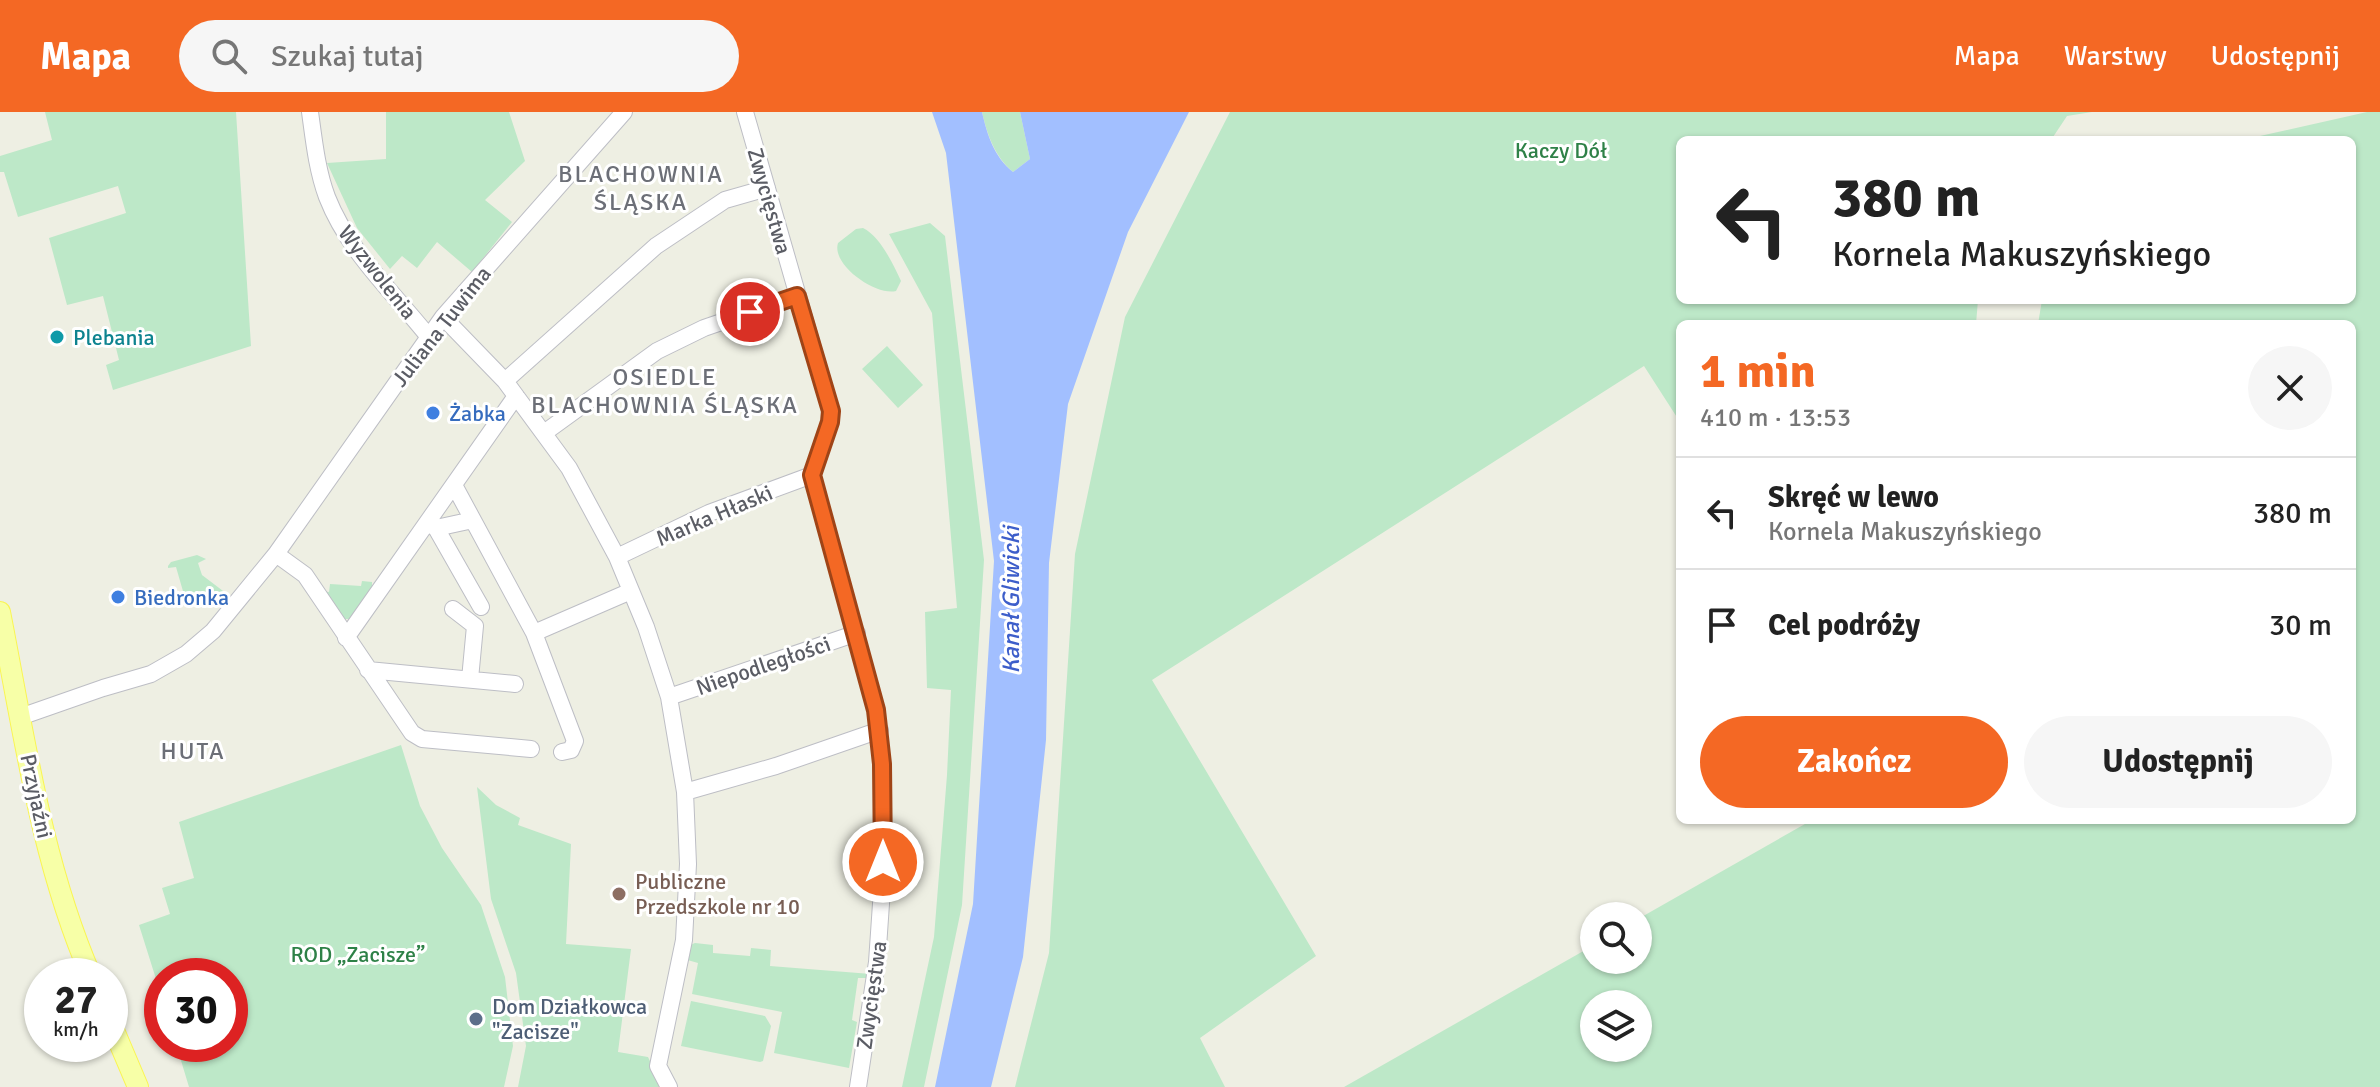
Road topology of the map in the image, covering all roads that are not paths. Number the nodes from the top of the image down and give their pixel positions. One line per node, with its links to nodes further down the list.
1 (310, 112): 7 (street, Wyzwolenia)
2 (624, 112): 6 (street, Juliana Tuwima)
3 (745, 112): 4 (street, Zwycięstwa)
4 (767, 188): 5 (street, Zwycięstwa); 8 (street)
5 (797, 296): 10 (street); 11 (street, Zwycięstwa)
6 (443, 317): 7 (street, Juliana Tuwima); 8 (street)
7 (428, 336): 15 (street, Juliana Tuwima)
8 (505, 381): 9 (street)
9 (516, 396): 10 (street); 12 (street)
10 (544, 433): 16 (street)
11 (812, 475): 16 (street, Marka Hłaski); 22 (street, Zwycięstwa)
12 (454, 485): 13 (street); 14 (street)
13 (473, 520): 14 (street); 21 (street)
14 (431, 525): 18 (street); 23 (street)
15 (276, 554): 23 (street); 28 (street, Juliana Tuwima)
16 (617, 557): 17 (street)
17 (631, 591): 21 (street); 27 (street)
18 (481, 607)
19 (453, 609): 25 (street)
20 (0, 612): 28 (main road, Przyjaźni)
21 (534, 633): 31 (street)
22 (857, 633): 27 (street, Niepodległości); 29 (street, Zwycięstwa)
23 (346, 638): 24 (street)
24 (368, 670): 25 (street); 30 (street)
25 (470, 679): 26 (street)
26 (515, 684)
27 (669, 697): 32 (street)
28 (20, 717): 33 (main road, Przyjaźni)
29 (880, 730): 32 (street); 37 (street, Zwycięstwa)
30 (531, 749)
31 (562, 752)
32 (685, 792): 36 (street)
33 (84, 958)
34 (127, 1062): 35 (main road)
35 (138, 1087)
36 (669, 1087)
37 (858, 1087)

